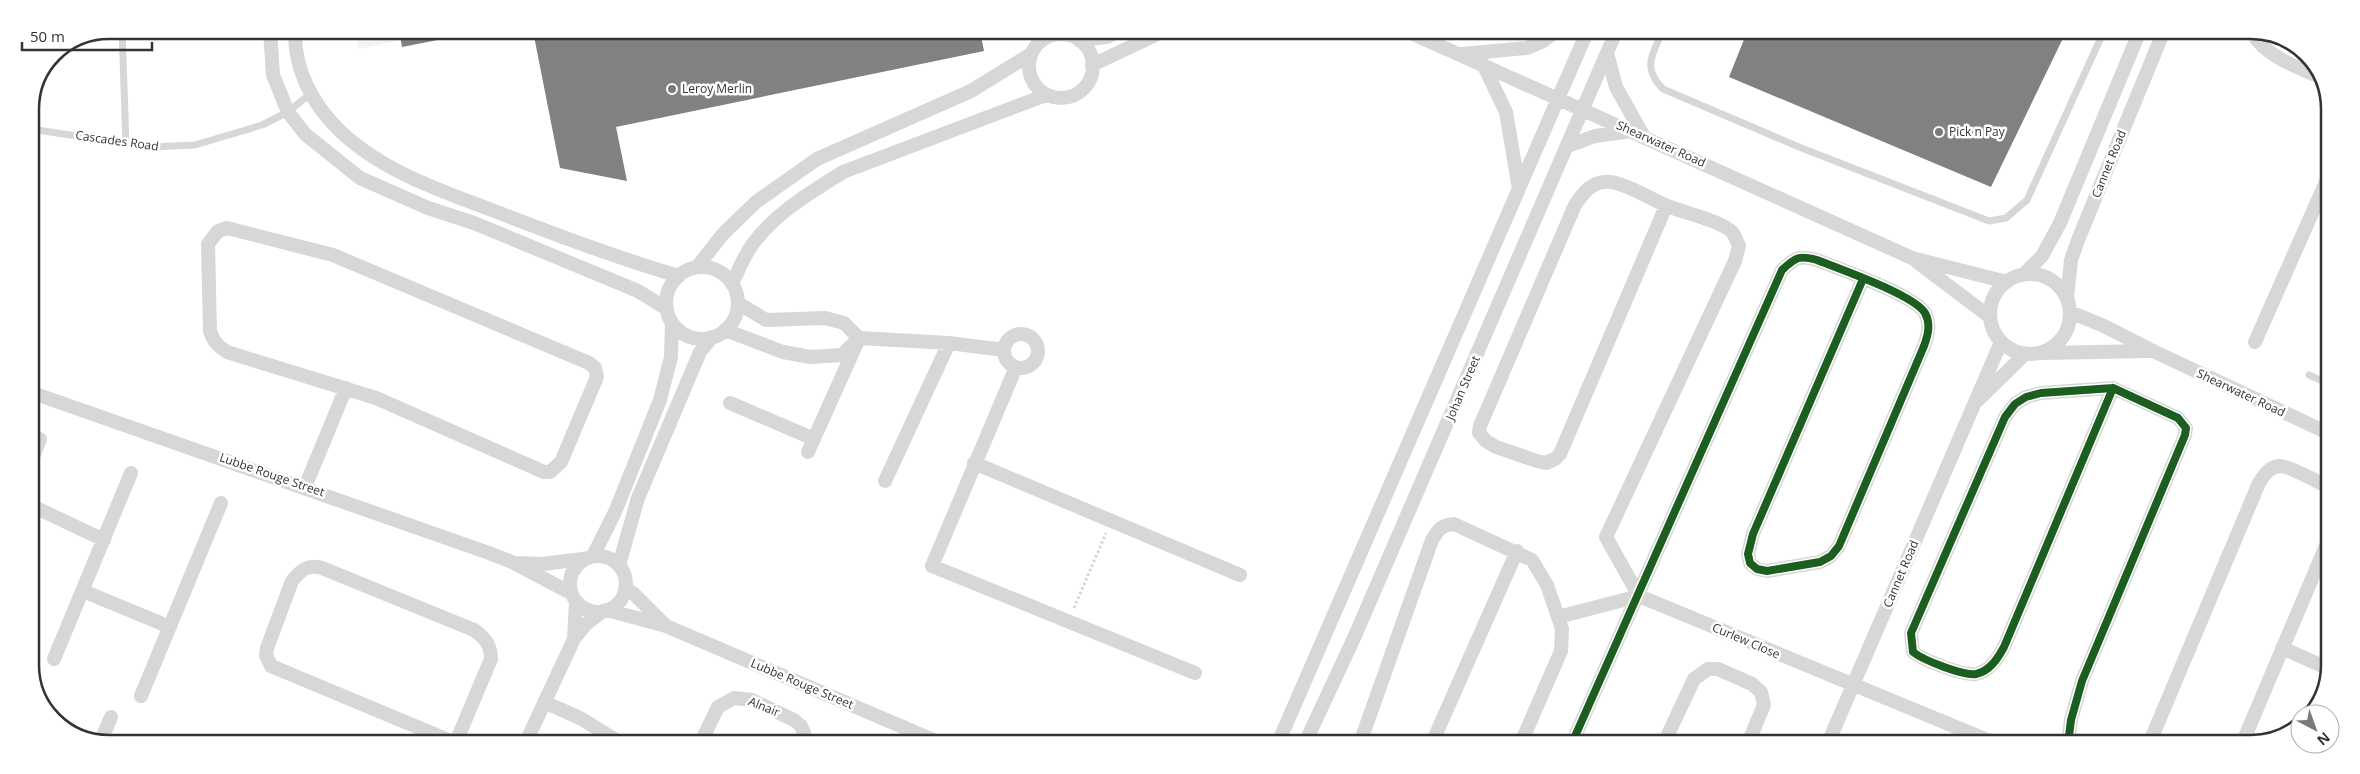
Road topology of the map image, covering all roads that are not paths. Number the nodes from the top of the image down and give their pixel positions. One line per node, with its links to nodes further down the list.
1 (122, 39): 31 (lane)
2 (271, 39): 28 (street)
3 (296, 39): 24 (street)
4 (1034, 39): 18 (lane)
5 (1046, 39): 18 (street)
6 (1088, 39): 17 (street)
7 (1147, 39): 21 (street)
8 (1426, 39): 20 (street, Shearwater Road)
9 (1546, 39): 20 (street)
10 (1584, 39): 26 (street)
11 (1613, 39): 19 (street, Johan Street)
12 (1659, 39): 13 (lane)
13 (2100, 39)
14 (2137, 39): 38 (street, Cannet Road)
15 (2161, 39): 44 (street, Cannet Road)
16 (2256, 39): 23 (street)
17 (1079, 40): 21 (street)
18 (1034, 50): 25 (street); 37 (street)
19 (1608, 53): 27 (street, Johan Street); 30 (street)
20 (1462, 54): 22 (street, Shearwater Road)
21 (1092, 64): 25 (street)
22 (1483, 64): 26 (street, Shearwater Road); 33 (street)
23 (2312, 73)
24 (311, 93): 28 (lane, Cascades Road); 39 (street)
25 (1046, 95): 42 (street)
26 (1558, 98): 27 (street, Shearwater Road); 33 (street)
27 (1584, 109): 30 (street, Shearwater Road); 32 (street, Johan Street)
28 (288, 112): 31 (lane, Cascades Road); 45 (street)
29 (39, 130): 31 (lane, Cascades Road)
30 (1638, 134): 32 (street); 36 (street, Shearwater Road)
31 (126, 144)
32 (1568, 146): 106 (street, Johan Street)
33 (1519, 189): 105 (street)
34 (2321, 195): 51 (street)
35 (1666, 206): 35 (street); 82 (street)
36 (1912, 258): 41 (street, Shearwater Road); 46 (street, Shearwater Road)
37 (698, 267): 39 (street); 42 (street)
38 (2023, 275): 41 (street); 44 (street)
39 (679, 276): 45 (street)
40 (1863, 279): 40 (street); 82 (street)
41 (2007, 282): 46 (street)
42 (732, 284): 43 (street)
43 (738, 303): 47 (street); 49 (street)
44 (2068, 306): 54 (street, Shearwater Road); 55 (street)
45 (669, 315): 48 (street); 76 (street)
46 (1990, 317): 50 (street)
47 (725, 330): 48 (street); 49 (street)
48 (712, 337): 78 (street)
49 (860, 338): 52 (street); 63 (street)
50 (2001, 342): 56 (street); 64 (street, Cannet Road)
51 (2255, 342)
52 (949, 344): 53 (street); 68 (street)
53 (1004, 350): 57 (street); 57 (street)
54 (2154, 351): 55 (street, Shearwater Road); 65 (street, Shearwater Road)
55 (2041, 353): 56 (street)
56 (2025, 354): 64 (street, Cannet Road)
57 (1016, 367): 66 (street)
58 (2309, 375): 59 (lane)
59 (2321, 380)
60 (346, 388): 60 (street); 70 (street)
61 (2113, 388): 61 (street); 115 (street)
62 (39, 395): 70 (street, Lubbe Rouge Street)
63 (730, 403)
64 (1974, 404): 93 (street, Cannet Road)
65 (2321, 430)
66 (974, 463): 79 (street); 92 (street)
67 (131, 473): 73 (street)
68 (885, 481)
69 (2321, 484): 116 (street)
70 (306, 487): 77 (street, Lubbe Rouge Street)
71 (221, 503): 87 (street)
72 (39, 509): 73 (street)
73 (104, 540): 81 (street)
74 (1517, 552): 85 (street); 107 (street); 108 (street)
75 (2321, 557): 89 (street)
76 (588, 558): 77 (street, Lubbe Rouge Street); 78 (street); 83 (street)
77 (512, 562): 83 (street, Lubbe Rouge Street)
78 (619, 565): 80 (street)
79 (1240, 575)
80 (625, 590): 84 (street); 86 (street, Lubbe Rouge Street)
81 (83, 591): 87 (street); 90 (street)
82 (1638, 596): 85 (street); 93 (street, Curlew Close); 110 (street)
83 (573, 597): 84 (street); 88 (street)
84 (605, 611): 86 (street, Lubbe Rouge Street); 88 (street)
85 (1558, 617): 109 (street)
86 (666, 626): 104 (street, Lubbe Rouge Street)
87 (170, 627): 94 (street)
88 (574, 639): 95 (street)
89 (2282, 648): 91 (street); 117 (street)
90 (54, 659)
91 (2321, 665)
92 (1195, 673)
93 (1852, 686): 113 (street, Cannet Road); 114 (street, Curlew Close)
94 (141, 696)
95 (544, 702): 100 (street); 101 (street)
96 (112, 717): 97 (street)
97 (104, 735)
98 (438, 735): 99 (street)
99 (458, 735)
100 (529, 735)
101 (608, 735)
102 (704, 735): 103 (street, Alnair)
103 (804, 735)
104 (922, 735)
105 (1281, 735)
106 (1309, 735)
107 (1363, 735)
108 (1436, 735)
109 (1524, 735)
110 (1576, 735)
111 (1668, 735): 112 (street)
112 (1751, 735)
113 (1832, 735)
114 (1974, 735)
115 (2069, 735)
116 (2153, 735)
117 (2246, 735)

